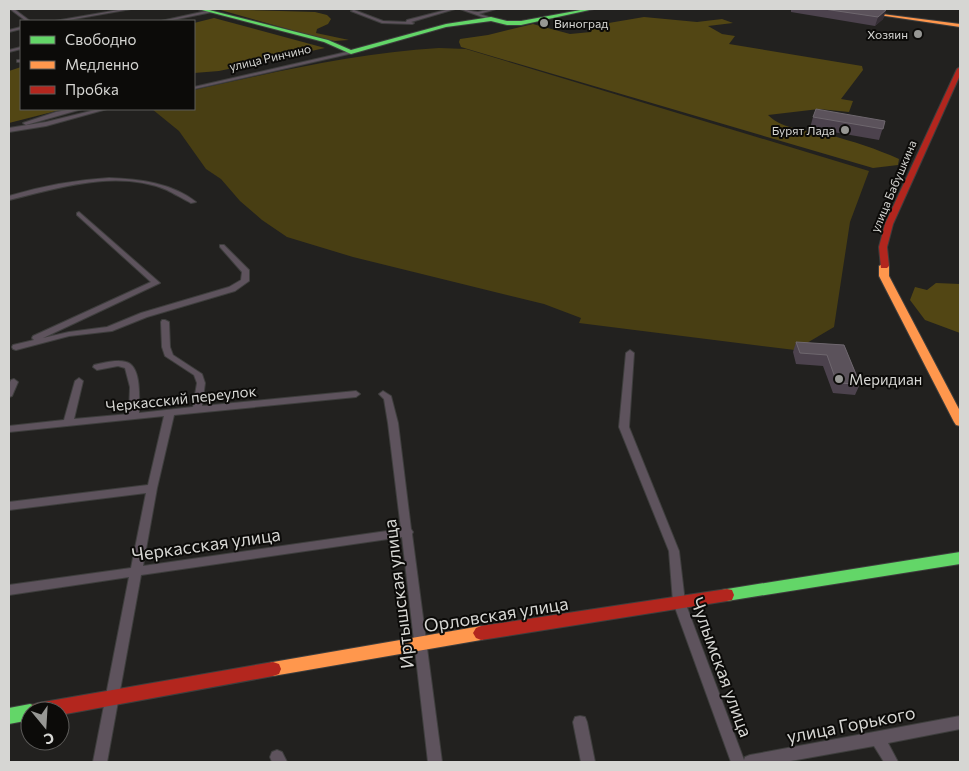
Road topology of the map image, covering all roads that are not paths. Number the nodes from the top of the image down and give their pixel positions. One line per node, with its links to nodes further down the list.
1 (25, 9): 7 (street)
2 (129, 9): 14 (street)
3 (454, 9): 16 (street)
4 (462, 9): 11 (street)
5 (592, 9): 12 (street, улица Ринчино)
6 (845, 9): 18 (street)
7 (14, 10): 10 (street); 13 (street)
8 (206, 10): 15 (street); 19 (street, улица Ринчино)
9 (352, 11): 16 (street)
10 (9, 12)
11 (476, 14): 12 (street); 12 (street)
12 (492, 14): 19 (street, улица Ринчино)
13 (27, 20)
14 (63, 20)
15 (167, 20)
16 (412, 23): 17 (street)
17 (418, 25)
18 (960, 26)
19 (351, 52): 21 (street, улица Ринчино)
20 (960, 69): 43 (street, улица Бабушкина)
21 (195, 88)
22 (73, 110): 26 (street)
23 (86, 110): 25 (street)
24 (100, 110): 25 (street)
25 (75, 116): 26 (street)
26 (9, 129)
27 (9, 198): 28 (street)
28 (193, 202)
29 (79, 214): 32 (street)
30 (222, 246): 32 (street)
31 (165, 322): 40 (street)
32 (13, 349)
33 (630, 353): 52 (street, Чулымская улица)
34 (97, 367): 42 (street)
35 (79, 381): 44 (street)
36 (14, 382): 37 (street)
37 (9, 394)
38 (356, 394): 40 (street, Черкасский переулок)
39 (383, 394): 48 (street, Иртышская улица)
40 (197, 410): 41 (street, Черкасский переулок)
41 (170, 412): 42 (street, Черкасский переулок); 46 (street)
42 (134, 416): 44 (street, Черкасский переулок)
43 (960, 422)
44 (68, 423): 45 (street, Черкасский переулок)
45 (9, 429)
46 (152, 488): 47 (street); 50 (street)
47 (9, 506)
48 (408, 532): 50 (street, Черкасская улица); 53 (street, Иртышская улица)
49 (960, 558): 52 (street, Орловская улица)
50 (138, 572): 51 (street, Черкасская улица); 54 (street)
51 (9, 590)
52 (679, 602): 53 (street, Орловская улица); 62 (street, Чулымская улица)
53 (422, 644): 54 (street, Орловская улица); 60 (street, Иртышская улица)
54 (114, 697): 55 (street, Орловская улица); 59 (street)
55 (70, 705)
56 (580, 722): 61 (street)
57 (960, 723): 58 (street, улица Горького)
58 (877, 738): 63 (street, улица Горького); 64 (street)
59 (100, 762)
60 (435, 762)
61 (588, 762)
62 (738, 762)
63 (750, 762)
64 (892, 762)

